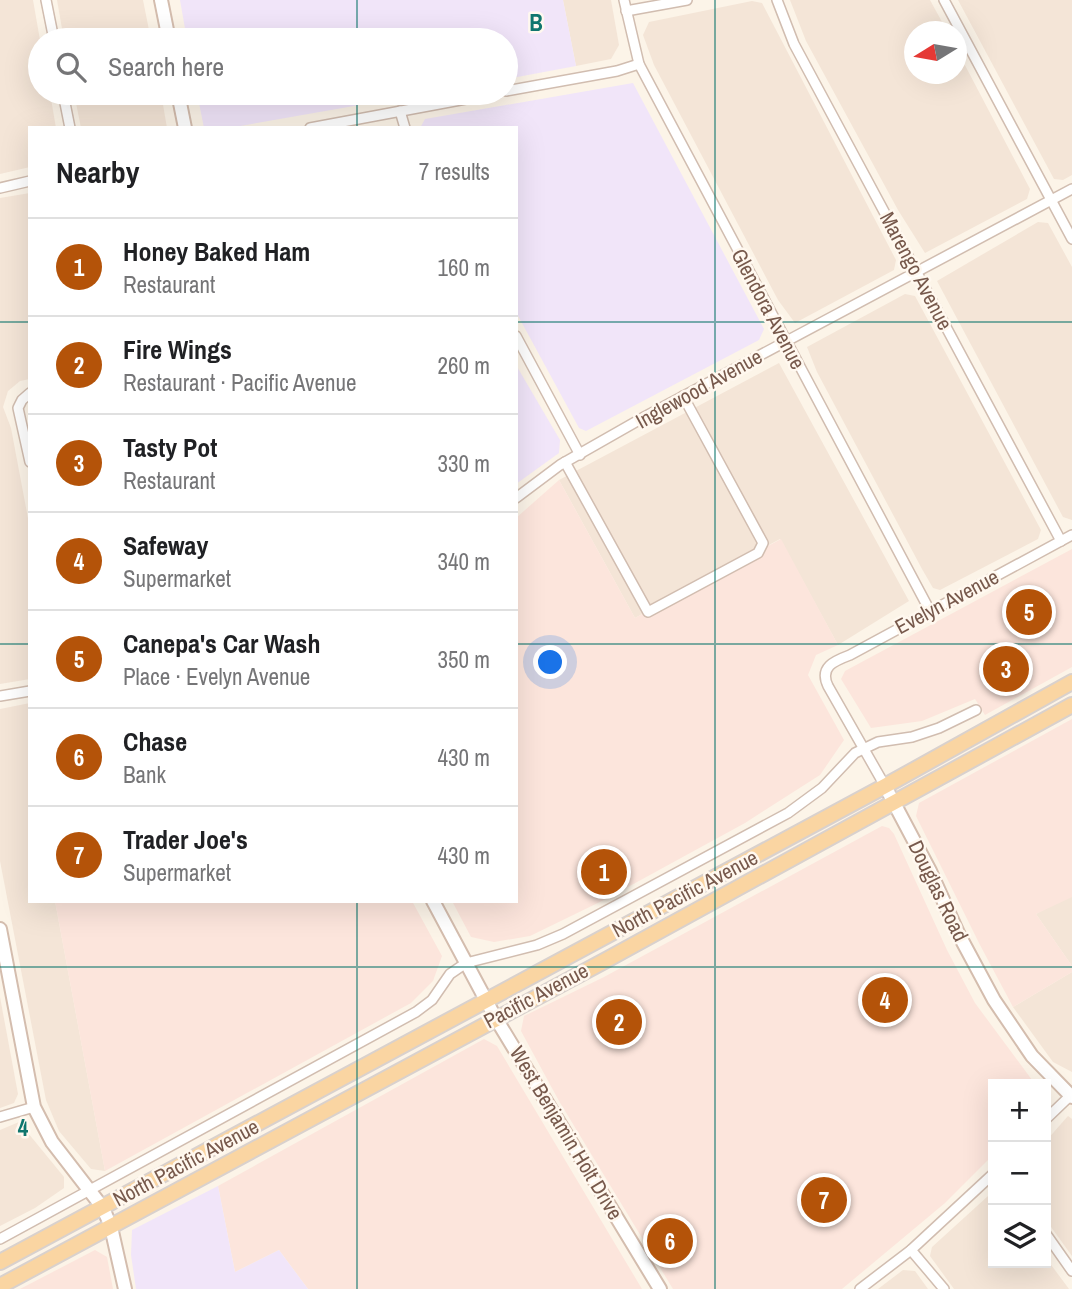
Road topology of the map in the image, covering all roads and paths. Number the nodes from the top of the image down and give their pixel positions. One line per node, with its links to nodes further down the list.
1 (46, 0): 8 (street)
2 (161, 0): 9 (street)
3 (624, 0): 7 (street, Glendora Avenue)
4 (687, 0): 7 (street)
5 (776, 0): 25 (street, Marengo Avenue)
6 (944, 0): 23 (street)
7 (626, 11): 10 (street, Glendora Avenue)
8 (52, 28)
9 (167, 28)
10 (639, 64): 11 (street); 27 (street, Glendora Avenue)
11 (518, 89)
12 (65, 105): 16 (street)
13 (180, 105): 17 (street)
14 (433, 105): 15 (street)
15 (400, 111): 18 (street); 19 (street)
16 (70, 126)
17 (185, 126)
18 (321, 126)
19 (404, 126)
20 (28, 181): 21 (street)
21 (0, 188)
22 (1072, 189): 23 (street, Inglewood Avenue)
23 (1051, 200): 24 (street); 25 (street, Inglewood Avenue)
24 (1072, 239)
25 (917, 273): 27 (street, Inglewood Avenue); 35 (street, Marengo Avenue)
26 (518, 341): 31 (street)
27 (785, 342): 29 (street, Inglewood Avenue); 36 (street, Glendora Avenue)
28 (28, 395): 30 (street)
29 (683, 396): 31 (street, Inglewood Avenue); 32 (street)
30 (28, 453)
31 (580, 455): 32 (street, Inglewood Avenue)
32 (565, 462): 33 (street, Inglewood Avenue)
33 (518, 497)
34 (1072, 535): 35 (street, Evelyn Avenue)
35 (1061, 541): 36 (street, Evelyn Avenue)
36 (930, 611): 37 (street, Evelyn Avenue)
37 (825, 673): 43 (street, Douglas Road)
38 (1072, 682): 44 (main road, North Pacific Avenue)
39 (28, 691): 40 (street)
40 (0, 696)
41 (1072, 705): 45 (main road, Pacific Avenue)
42 (976, 710): 43 (street)
43 (864, 748): 44 (street, Douglas Road); 48 (street)
44 (885, 786): 45 (street, Douglas Road); 49 (main road, North Pacific Avenue)
45 (893, 802): 50 (main road, Pacific Avenue); 51 (street, Douglas Road)
46 (434, 903): 48 (street, West Benjamin Holt Drive)
47 (0, 929): 52 (street)
48 (466, 963): 49 (street, West Benjamin Holt Drive); 56 (street)
49 (486, 1001): 50 (street, West Benjamin Holt Drive); 57 (main road, North Pacific Avenue)
50 (495, 1017): 58 (main road, Pacific Avenue); 66 (street, West Benjamin Holt Drive)
51 (1072, 1096): 53 (street)
52 (34, 1107): 54 (street); 56 (street)
53 (1051, 1115)
54 (0, 1117)
55 (988, 1179): 61 (street)
56 (91, 1190): 57 (street); 59 (street)
57 (103, 1208): 58 (street); 62 (main road, North Pacific Avenue)
58 (111, 1227): 64 (main road, Pacific Avenue); 65 (street)
59 (0, 1239)
60 (1051, 1241): 63 (street)
61 (911, 1250): 67 (street); 68 (street)
62 (0, 1262)
63 (1072, 1270)
64 (0, 1286)
65 (125, 1289)
66 (660, 1289)
67 (860, 1289)
68 (944, 1289)

